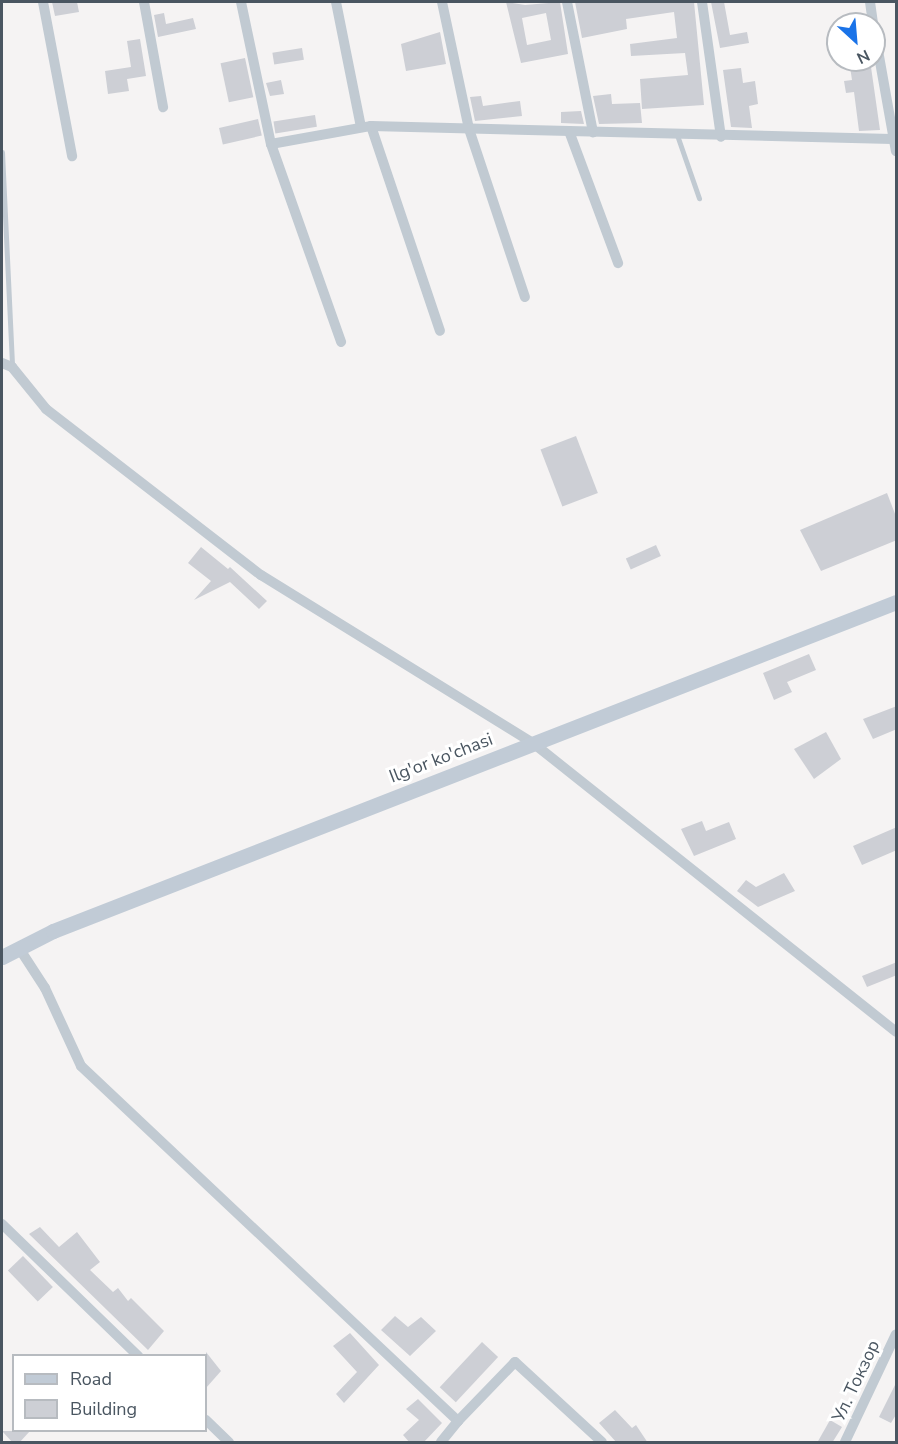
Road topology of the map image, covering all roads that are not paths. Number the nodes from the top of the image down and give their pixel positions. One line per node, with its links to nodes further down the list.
1 (43, 2): 20 (street)
2 (144, 2): 9 (street)
3 (241, 2): 17 (street)
4 (336, 2): 10 (street)
5 (442, 2): 11 (street)
6 (567, 2): 13 (street)
7 (702, 2): 15 (street)
8 (881, 72): 16 (street)
9 (163, 107)
10 (366, 126): 11 (street); 17 (street); 24 (street)
11 (469, 129): 12 (street); 23 (street)
12 (569, 131): 13 (street); 22 (street)
13 (592, 132): 14 (street)
14 (677, 135): 15 (street); 21 (lane)
15 (721, 137): 16 (street)
16 (892, 139): 18 (street)
17 (271, 144): 25 (street)
18 (897, 150)
19 (2, 152): 26 (lane)
20 (72, 156)
21 (699, 198)
22 (618, 263)
23 (525, 297)
24 (440, 331)
25 (341, 342)
26 (7, 365): 28 (street)
27 (897, 602): 28 (street, Ilg'or ko'chasi)
28 (533, 743): 29 (street, Ilg'or ko'chasi); 31 (street)
29 (19, 948): 30 (street, Ilg'or ko'chasi); 36 (street)
30 (2, 957)
31 (897, 1032)
32 (2, 1224): 34 (street)
33 (897, 1334): 40 (street, Ул. Токзор)
34 (136, 1354)
35 (207, 1421): 37 (street)
36 (458, 1421): 38 (street); 39 (street)
37 (229, 1443)
38 (441, 1443)
39 (602, 1443)
40 (845, 1443)

